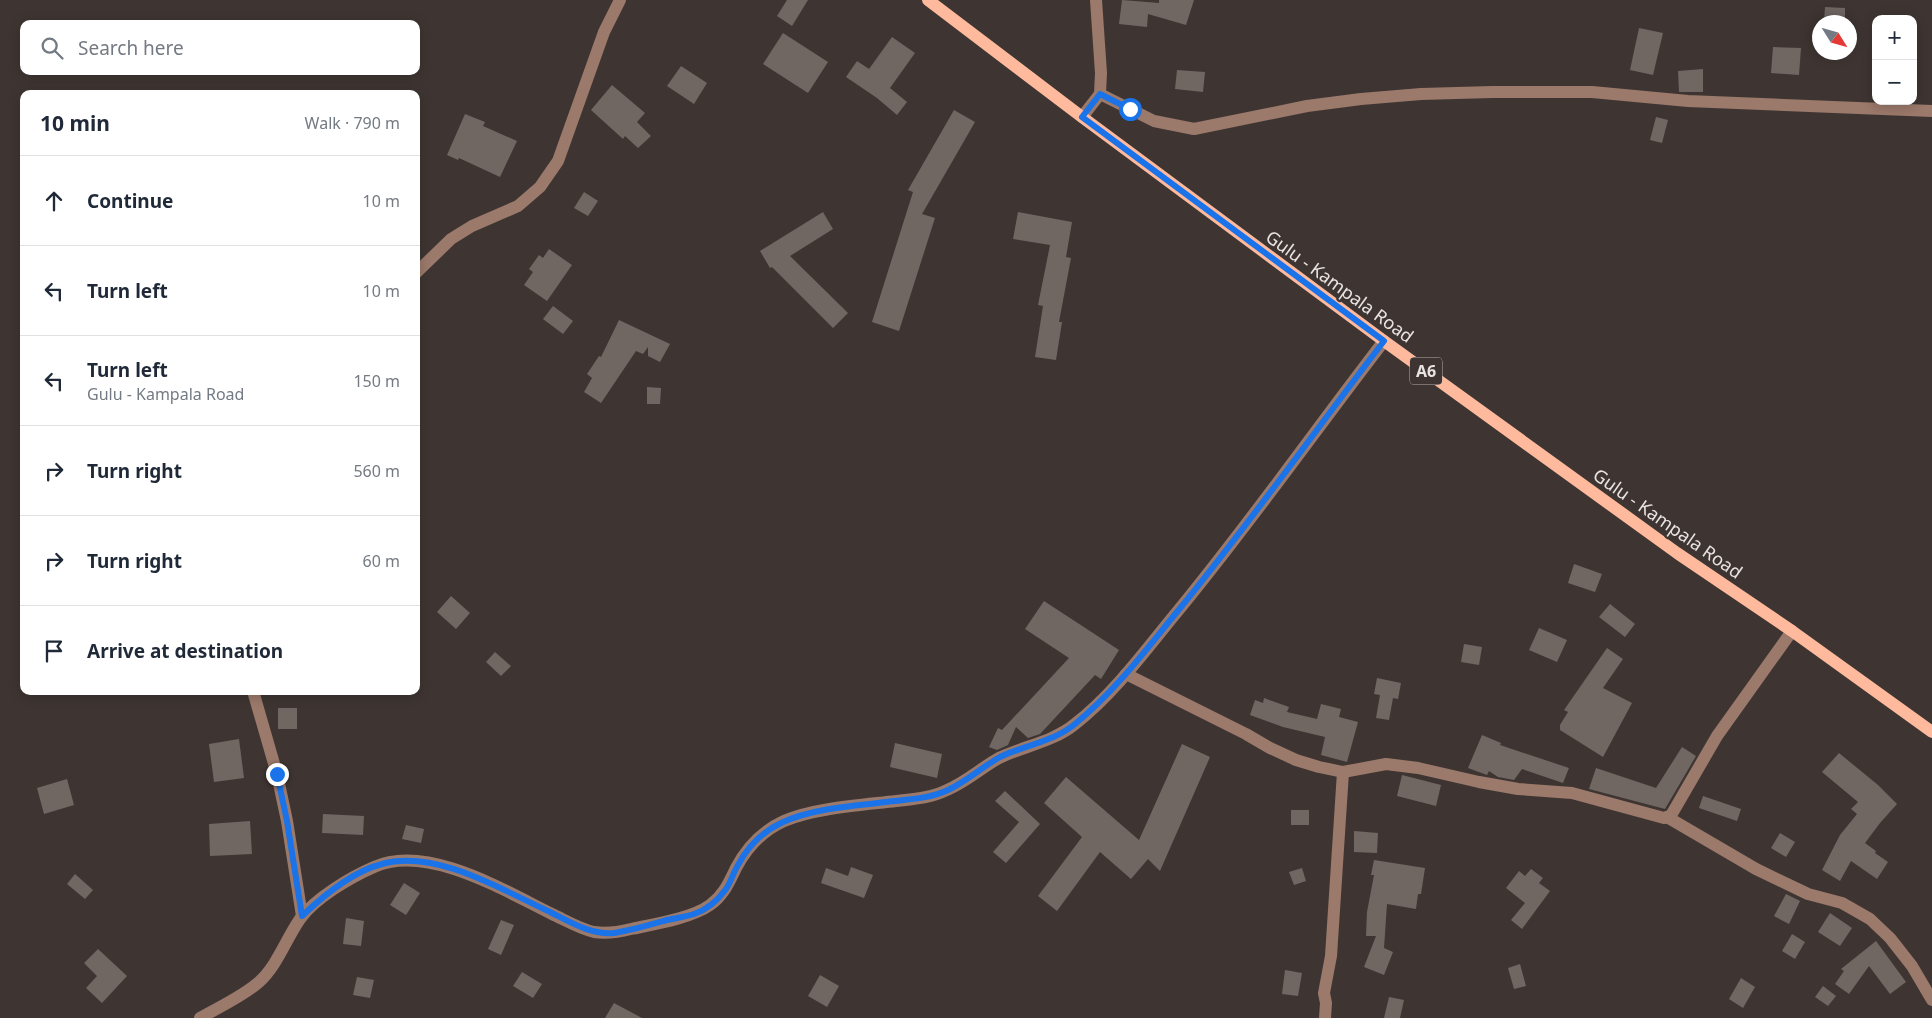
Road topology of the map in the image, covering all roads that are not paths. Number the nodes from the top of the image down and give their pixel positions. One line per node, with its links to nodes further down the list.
1 (620, 0): 7 (street)
2 (928, 0): 6 (main road, Gulu - Kampala Road / A6)
3 (1096, 0): 4 (street)
4 (1100, 94): 5 (street); 6 (street)
5 (1932, 111)
6 (1082, 117): 8 (main road, Gulu - Kampala Road / A6)
7 (420, 270)
8 (1384, 341): 9 (main road, Gulu - Kampala Road / A6); 10 (street)
9 (1792, 631): 12 (main road, Gulu - Kampala Road / A6); 14 (street)
10 (1126, 674): 13 (street); 15 (street)
11 (254, 695): 15 (street)
12 (1932, 732)
13 (1343, 772): 14 (street); 18 (street)
14 (1667, 818): 16 (street)
15 (302, 916): 17 (street)
16 (1932, 1000)
17 (200, 1018)
18 (1325, 1018)

